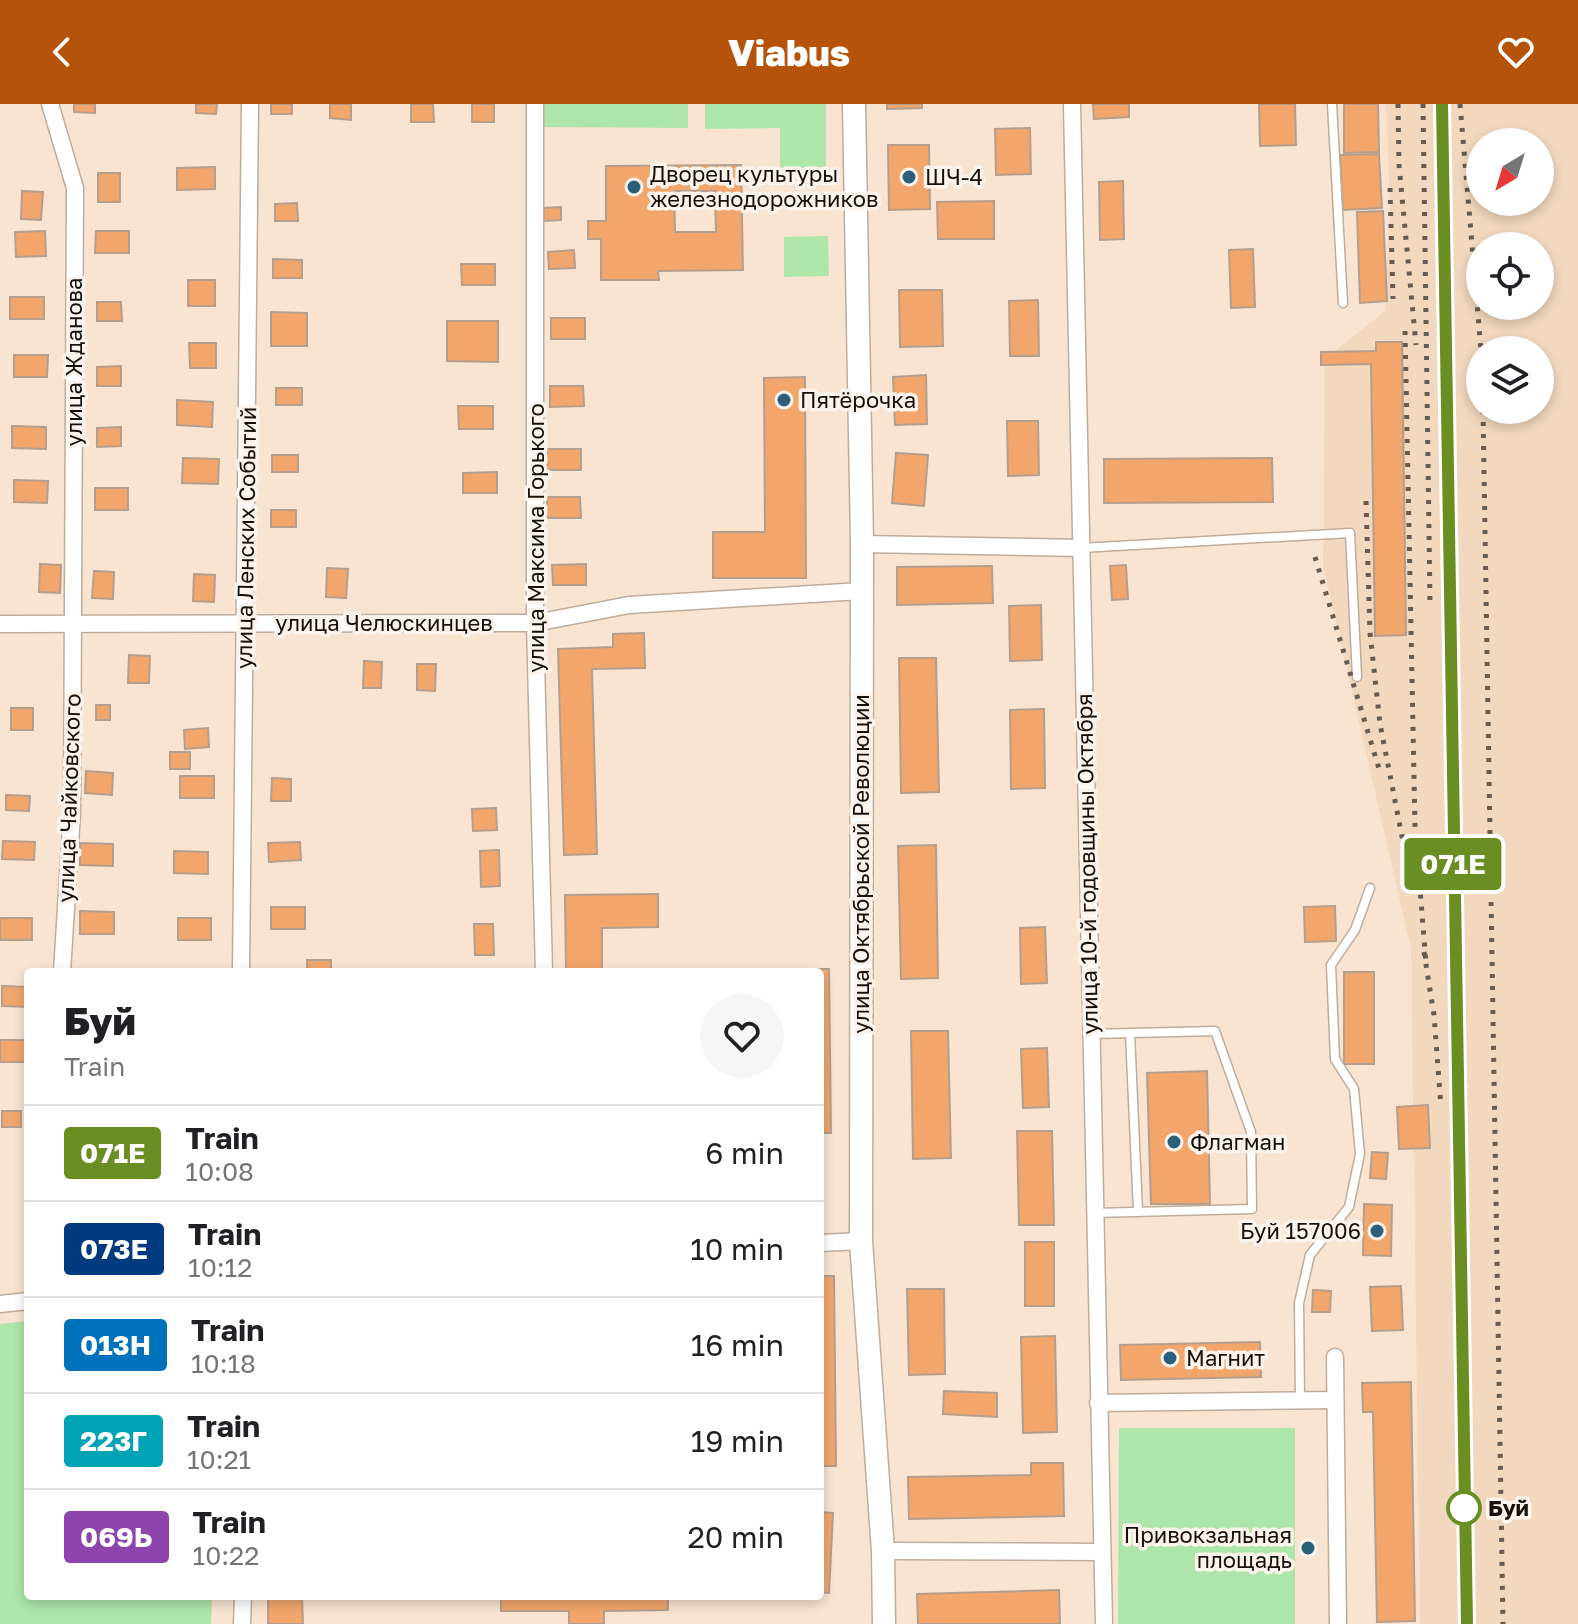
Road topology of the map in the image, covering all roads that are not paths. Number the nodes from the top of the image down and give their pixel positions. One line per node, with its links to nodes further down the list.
1 (50, 104): 14 (street, улица Жданова)
2 (250, 104): 11 (street, улица Ленских Событий)
3 (535, 104): 12 (street, улица Максима Горького)
4 (854, 104): 8 (street, улица Октябрьской Революции)
5 (1072, 104): 9 (street, улица 10-й годовщины Октября)
6 (1332, 104): 7 (lane)
7 (1343, 303)
8 (862, 544): 9 (street); 10 (street, улица Октябрьской Революции)
9 (1081, 548): 15 (lane); 21 (street, улица 10-й годовщины Октября)
10 (861, 591): 12 (street, улица Челюскинцев); 24 (street, улица Октябрьской Революции)
11 (246, 623): 12 (street, улица Челюскинцев); 14 (street, улица Челюскинцев); 18 (street, улица Ленских Событий)
12 (535, 623): 19 (street, улица Максима Горького)
13 (0, 624): 14 (street, улица Челюскинцев)
14 (74, 624): 17 (street, улица Чайковского)
15 (1357, 677)
16 (1370, 888): 29 (lane)
17 (62, 968)
18 (241, 968)
19 (544, 968)
20 (1130, 1033): 21 (lane); 22 (lane); 22 (lane)
21 (1091, 1034): 23 (street, улица 10-й годовщины Октября)
22 (1138, 1212): 23 (lane)
23 (1094, 1213): 31 (street, улица 10-й годовщины Октября)
24 (861, 1241): 25 (street); 32 (street, улица Октябрьской Революции)
25 (824, 1243)
26 (24, 1301): 27 (street)
27 (0, 1304)
28 (1335, 1357): 30 (street)
29 (1300, 1400): 30 (street); 31 (street)
30 (1335, 1400): 38 (street)
31 (1098, 1403): 33 (street, улица 10-й годовщины Октября)
32 (883, 1551): 33 (street); 36 (street, улица Октябрьской Революции)
33 (1102, 1552): 37 (street, улица 10-й годовщины Октября)
34 (243, 1600): 35 (street)
35 (242, 1624)
36 (884, 1624)
37 (1104, 1624)
38 (1338, 1624)

